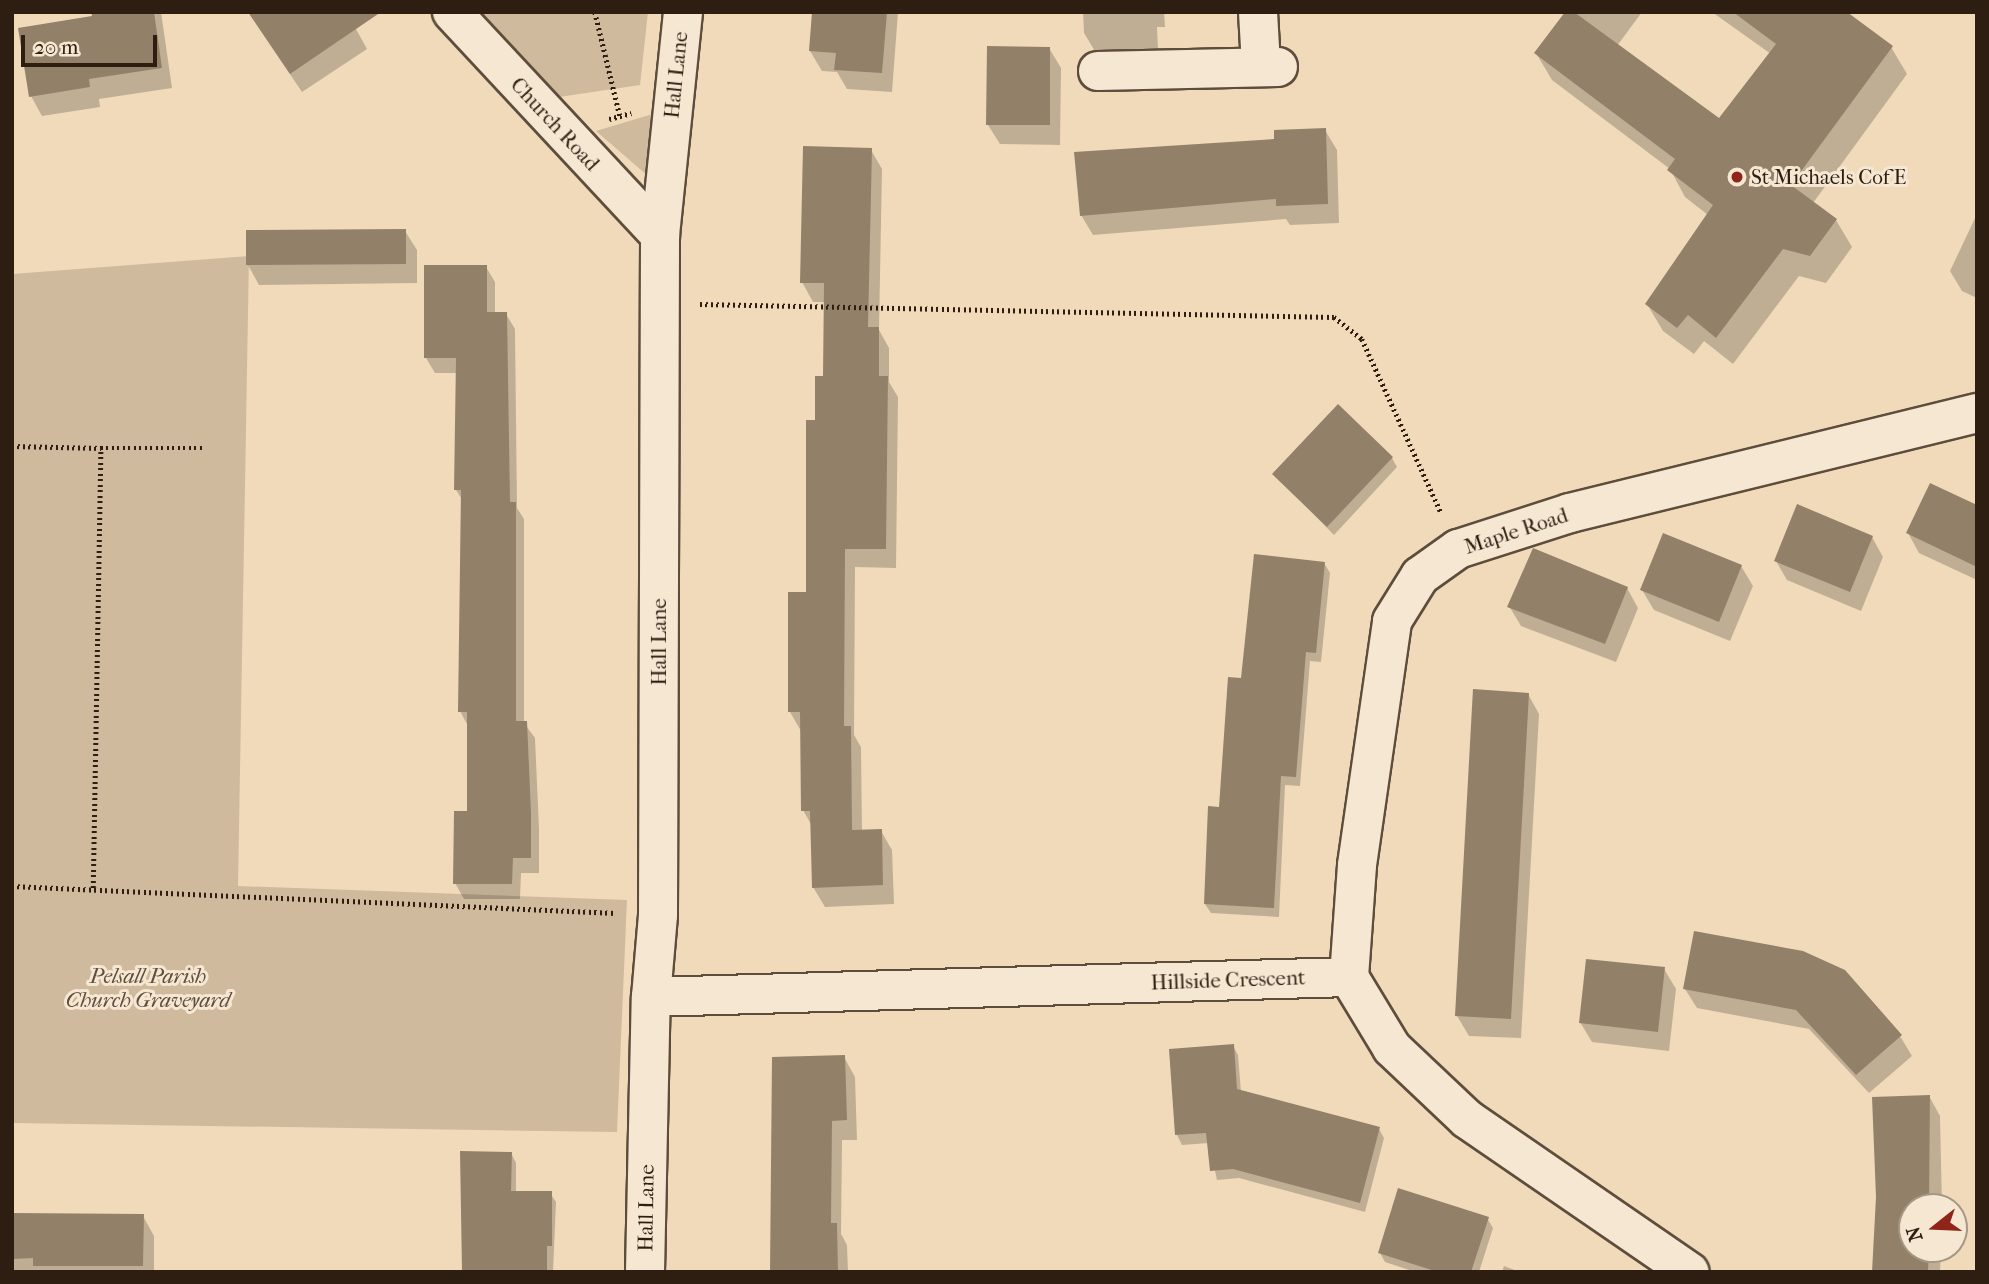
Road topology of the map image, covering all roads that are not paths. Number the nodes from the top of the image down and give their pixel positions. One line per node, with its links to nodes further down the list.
1 (452, 12): 5 (street, Church Road)
2 (683, 12): 5 (street, Hall Lane)
3 (1258, 12): 4 (street)
4 (1098, 71)
5 (660, 234): 8 (street, Hall Lane)
6 (1977, 413): 7 (street, Maple Road)
7 (1349, 977): 8 (street, Hillside Crescent); 10 (street)
8 (651, 997): 9 (street, Hall Lane)
9 (645, 1272)
10 (1689, 1272)

